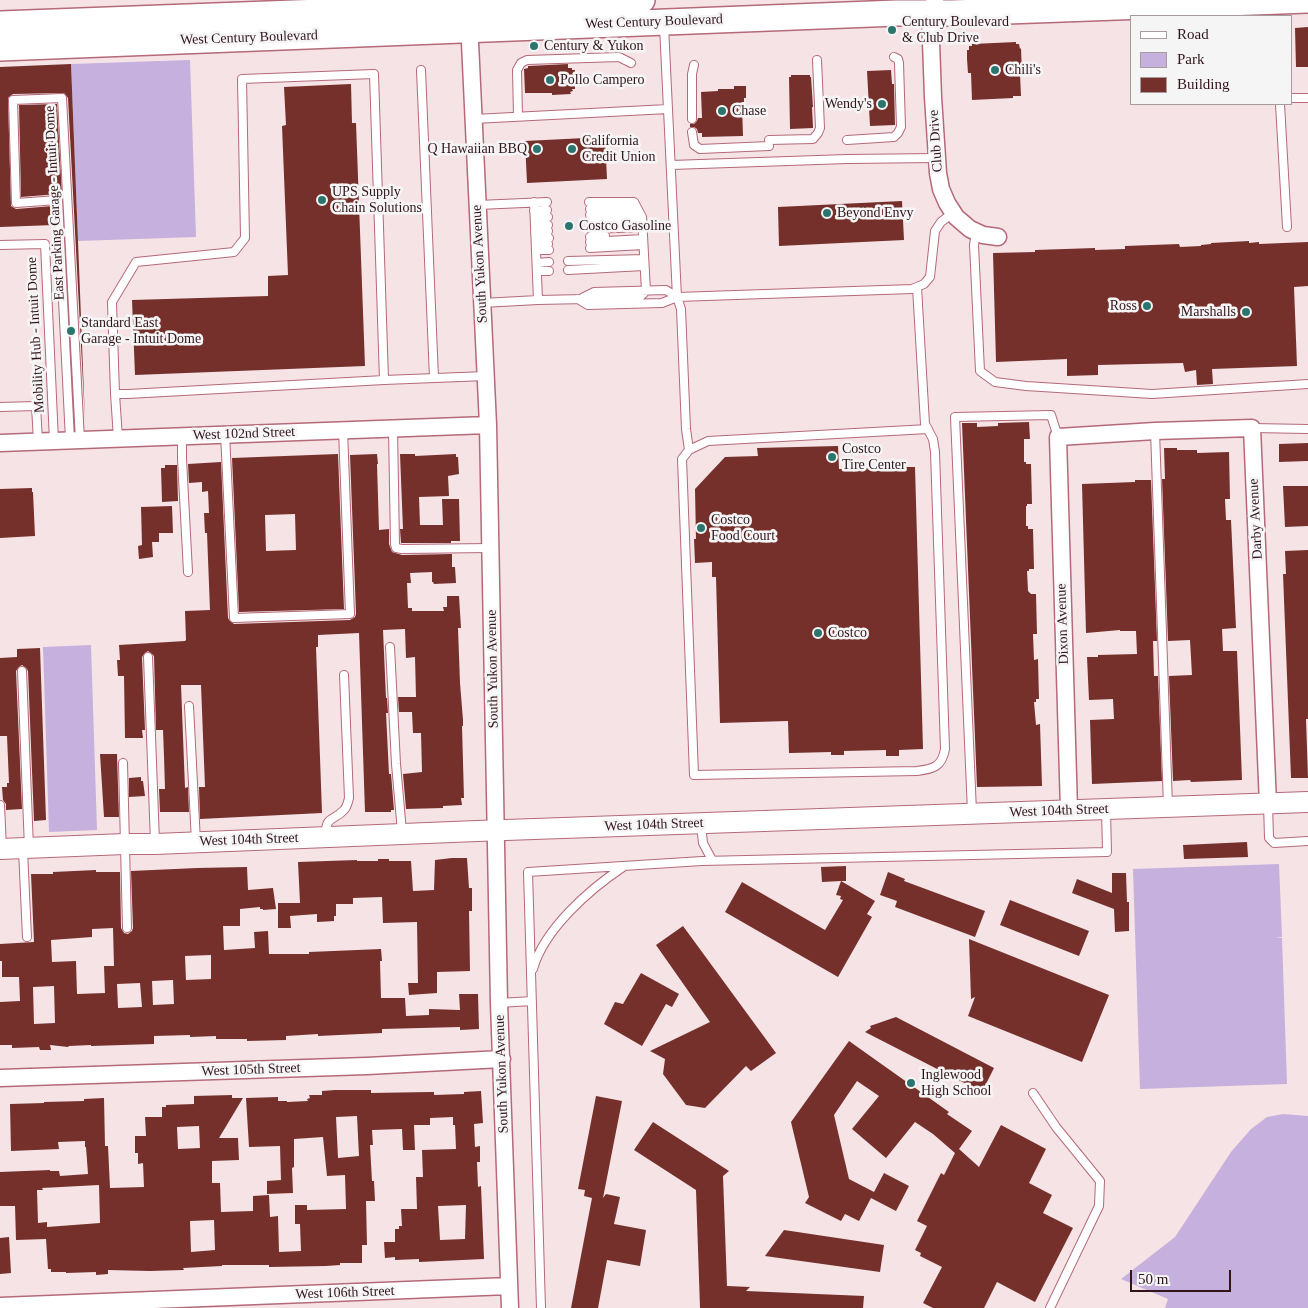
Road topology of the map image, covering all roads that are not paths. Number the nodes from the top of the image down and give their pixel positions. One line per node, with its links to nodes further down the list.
1 (642, 0): 4 (main road, West Century Boulevard)
2 (1308, 0): 3 (main road, West Century Boulevard)
3 (929, 5): 5 (main road, West Century Boulevard); 22 (street, Club Drive)
4 (469, 9): 5 (main road, West Century Boulevard); 6 (main road, West Century Boulevard); 7 (main road, West Century Boulevard); 18 (street, South Yukon Avenue)
5 (664, 22): 16 (lane)
6 (0, 24)
7 (0, 48)
8 (894, 57): 21 (lane)
9 (817, 60): 20 (lane)
10 (631, 63): 17 (lane)
11 (694, 65): 19 (lane)
12 (421, 70): 47 (lane)
13 (1293, 98): 14 (lane)
14 (1308, 98)
15 (1280, 105): 29 (lane)
16 (668, 109): 17 (lane); 23 (lane)
17 (518, 116): 18 (lane)
18 (474, 119): 24 (street, South Yukon Avenue)
19 (692, 119)
20 (692, 132)
21 (847, 140)
22 (937, 158): 23 (lane); 25 (street, Club Drive)
23 (671, 165): 42 (lane)
24 (478, 205): 30 (lane); 45 (street, South Yukon Avenue)
25 (954, 212): 31 (street, Club Drive); 40 (lane)
26 (590, 226): 28 (lane); 28 (lane); 28 (lane)
27 (548, 227): 30 (lane); 30 (lane); 30 (lane)
28 (641, 227): 36 (lane)
29 (1287, 227)
30 (535, 228): 34 (lane)
31 (976, 232): 32 (street, Club Drive); 49 (lane)
32 (998, 237)
33 (0, 245): 63 (lane, Mobility Hub - Intuit Dome)
34 (536, 262): 35 (lane); 38 (lane)
35 (549, 262)
36 (644, 263): 37 (lane); 41 (lane)
37 (568, 266)
38 (537, 271): 39 (lane); 44 (lane)
39 (549, 271)
40 (917, 287): 42 (lane); 55 (lane)
41 (646, 291): 42 (lane); 43 (lane)
42 (677, 297): 43 (lane); 65 (lane)
43 (578, 299): 44 (lane)
44 (538, 300): 45 (lane)
45 (482, 303): 46 (street, South Yukon Avenue)
46 (486, 376): 47 (lane); 52 (street, South Yukon Avenue)
47 (434, 378): 48 (lane)
48 (384, 380): 50 (lane); 50 (lane)
49 (1308, 384)
50 (115, 394): 62 (lane)
51 (0, 407): 63 (lane, Mobility Hub - Intuit Dome)
52 (488, 425): 54 (street, West 102nd Street); 66 (street, South Yukon Avenue)
53 (1252, 428): 56 (lane); 58 (street); 75 (street, Darby Avenue)
54 (393, 429): 57 (street, West 102nd Street); 66 (lane)
55 (928, 429): 65 (lane); 65 (lane)
56 (1308, 429)
57 (342, 430): 59 (street, West 102nd Street); 59 (lane)
58 (1155, 431): 61 (street); 77 (lane)
59 (225, 434): 60 (street, West 102nd Street)
60 (182, 436): 62 (street, West 102nd Street); 67 (lane)
61 (1058, 437): 79 (street, Dixon Avenue); 80 (lane)
62 (118, 438): 63 (street, West 102nd Street)
63 (60, 440): 63 (lane, East Parking Garage - Intuit Dome); 64 (street, West 102nd Street)
64 (0, 443)
65 (689, 450)
66 (491, 548): 82 (street, South Yukon Avenue)
67 (188, 572)
68 (390, 647): 83 (lane)
69 (148, 657): 88 (lane)
70 (22, 671): 89 (lane)
71 (344, 675): 84 (lane)
72 (189, 706): 86 (lane)
73 (122, 763): 87 (lane)
74 (1308, 802): 75 (street, West 104th Street)
75 (1268, 804): 77 (street, West 104th Street); 85 (lane)
76 (0, 805): 90 (lane)
77 (1168, 807): 78 (street, West 104th Street)
78 (1106, 809): 79 (street, West 104th Street); 91 (lane)
79 (1069, 810): 80 (street, West 104th Street)
80 (973, 814): 81 (street, West 104th Street)
81 (700, 824): 82 (street, West 104th Street); 91 (lane)
82 (495, 831): 83 (street, West 104th Street); 97 (street, South Yukon Avenue)
83 (402, 834): 84 (street, West 104th Street)
84 (326, 837): 86 (street, West 104th Street)
85 (1308, 841)
86 (196, 842): 88 (street, West 104th Street)
87 (125, 844): 88 (street, West 104th Street); 89 (street, West 104th Street); 93 (lane)
88 (155, 844)
89 (26, 848): 90 (street, West 104th Street); 94 (lane)
90 (1, 849)
91 (712, 860): 92 (lane)
92 (624, 866): 95 (lane); 95 (lane)
93 (127, 928)
94 (27, 938)
95 (531, 976): 96 (lane)
96 (532, 1001): 97 (lane); 104 (lane)
97 (499, 1003): 98 (street, South Yukon Avenue)
98 (502, 1059): 99 (street, West 105th Street); 101 (street, South Yukon Avenue)
99 (0, 1078)
100 (1033, 1093): 105 (lane)
101 (509, 1286): 102 (street, West 106th Street); 103 (street, South Yukon Avenue)
102 (0, 1306)
103 (510, 1308)
104 (541, 1308)
105 (1050, 1308)

